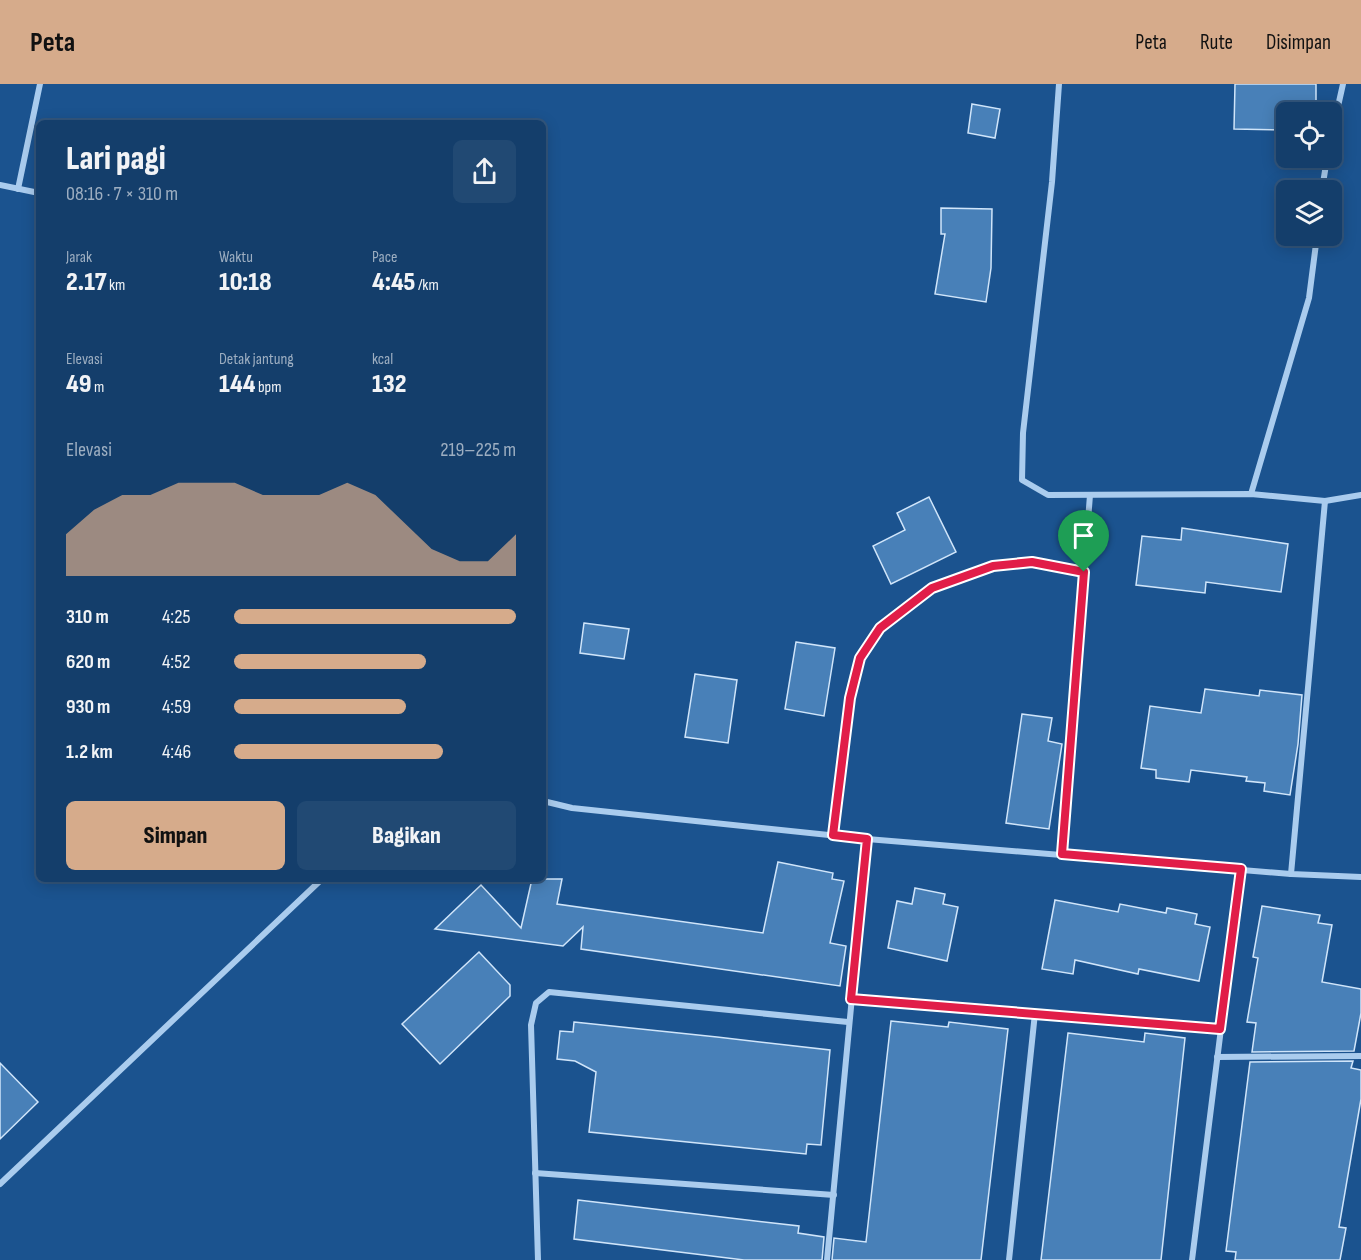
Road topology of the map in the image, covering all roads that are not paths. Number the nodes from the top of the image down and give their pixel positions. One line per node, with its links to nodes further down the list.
1 (40, 84): 6 (street)
2 (1059, 84): 10 (street)
3 (1343, 84): 4 (street)
4 (1339, 102)
5 (0, 185): 6 (street)
6 (18, 189): 7 (street)
7 (36, 192)
8 (1316, 246): 9 (street)
9 (1251, 494): 10 (street); 12 (street)
10 (1090, 495): 13 (street)
11 (1361, 495): 12 (street)
12 (1325, 501): 19 (street)
13 (1084, 572): 15 (street); 17 (street)
14 (546, 802): 15 (street)
15 (833, 835): 16 (street)
16 (867, 839): 17 (street); 22 (street)
17 (1062, 854): 18 (street)
18 (1241, 869): 19 (street); 25 (street)
19 (1291, 874): 20 (street)
20 (1361, 877)
21 (319, 882): 29 (street)
22 (851, 999): 23 (street); 24 (street)
23 (1035, 1013): 25 (street); 33 (street)
24 (848, 1022): 28 (street); 30 (street)
25 (1220, 1029): 27 (street)
26 (1361, 1056): 27 (street)
27 (1217, 1057): 34 (street)
28 (535, 1173): 30 (street); 31 (street)
29 (0, 1184)
30 (834, 1195): 32 (street)
31 (538, 1260)
32 (827, 1260)
33 (1010, 1260)
34 (1192, 1260)

